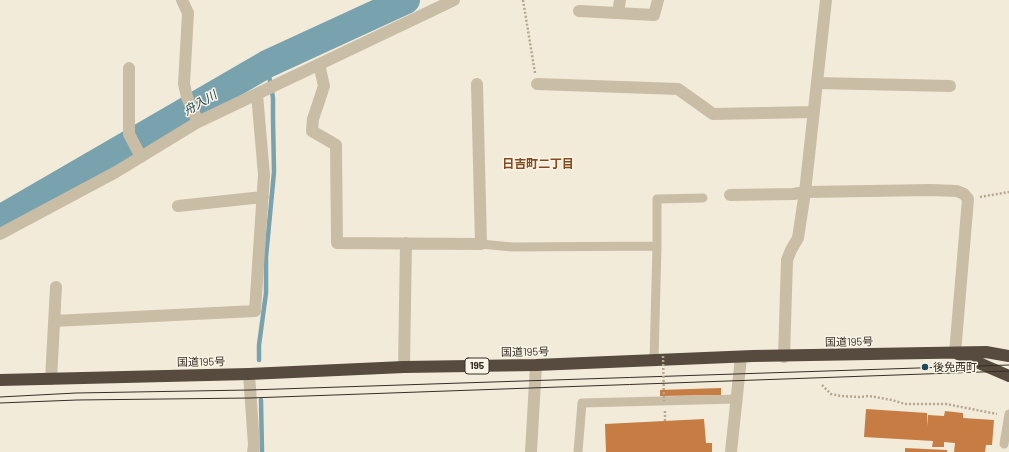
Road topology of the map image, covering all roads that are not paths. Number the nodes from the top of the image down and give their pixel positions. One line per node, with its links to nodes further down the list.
1 (182, 0): 16 (street)
2 (454, 0): 8 (street)
3 (620, 0): 7 (street)
4 (658, 0): 7 (street)
5 (826, 0): 10 (street)
6 (579, 11): 7 (street)
7 (618, 13)
8 (319, 64): 14 (street); 24 (street)
9 (129, 68): 17 (street)
10 (817, 83): 13 (street); 15 (street)
11 (477, 84): 25 (street)
12 (537, 84): 15 (street)
13 (950, 86)
14 (257, 94): 16 (street); 20 (street)
15 (814, 112): 18 (street)
16 (198, 122): 17 (street)
17 (141, 157): 23 (street)
18 (805, 192): 19 (street); 29 (street); 30 (street)
19 (730, 195)
20 (263, 197): 22 (street); 28 (street)
21 (703, 198): 26 (lane)
22 (178, 206)
23 (0, 234)
24 (406, 243): 25 (street); 35 (street)
25 (481, 244): 26 (lane)
26 (657, 246): 33 (lane)
27 (56, 287): 28 (street)
28 (54, 320): 38 (street)
29 (955, 353): 30 (highway, 国道195号 / 195); 31 (highway, 国道195号 / 195); 37 (highway, 国道195号 / 195)
30 (784, 356): 32 (highway, 国道195号 / 195)
31 (1009, 356)
32 (741, 357): 33 (highway, 国道195号 / 195); 40 (street)
33 (659, 358): 34 (highway, 国道195号 / 195)
34 (536, 365): 35 (highway, 国道195号 / 195); 44 (street)
35 (404, 367): 36 (highway, 国道195号 / 195)
36 (249, 374): 38 (highway, 国道195号 / 195); 43 (street)
37 (1009, 376)
38 (50, 379): 39 (highway, 国道195号 / 195)
39 (0, 380)
40 (737, 399): 45 (lane); 46 (street)
41 (1009, 415): 42 (lane)
42 (1004, 444)
43 (253, 452)
44 (531, 452)
45 (578, 452)
46 (731, 452)

